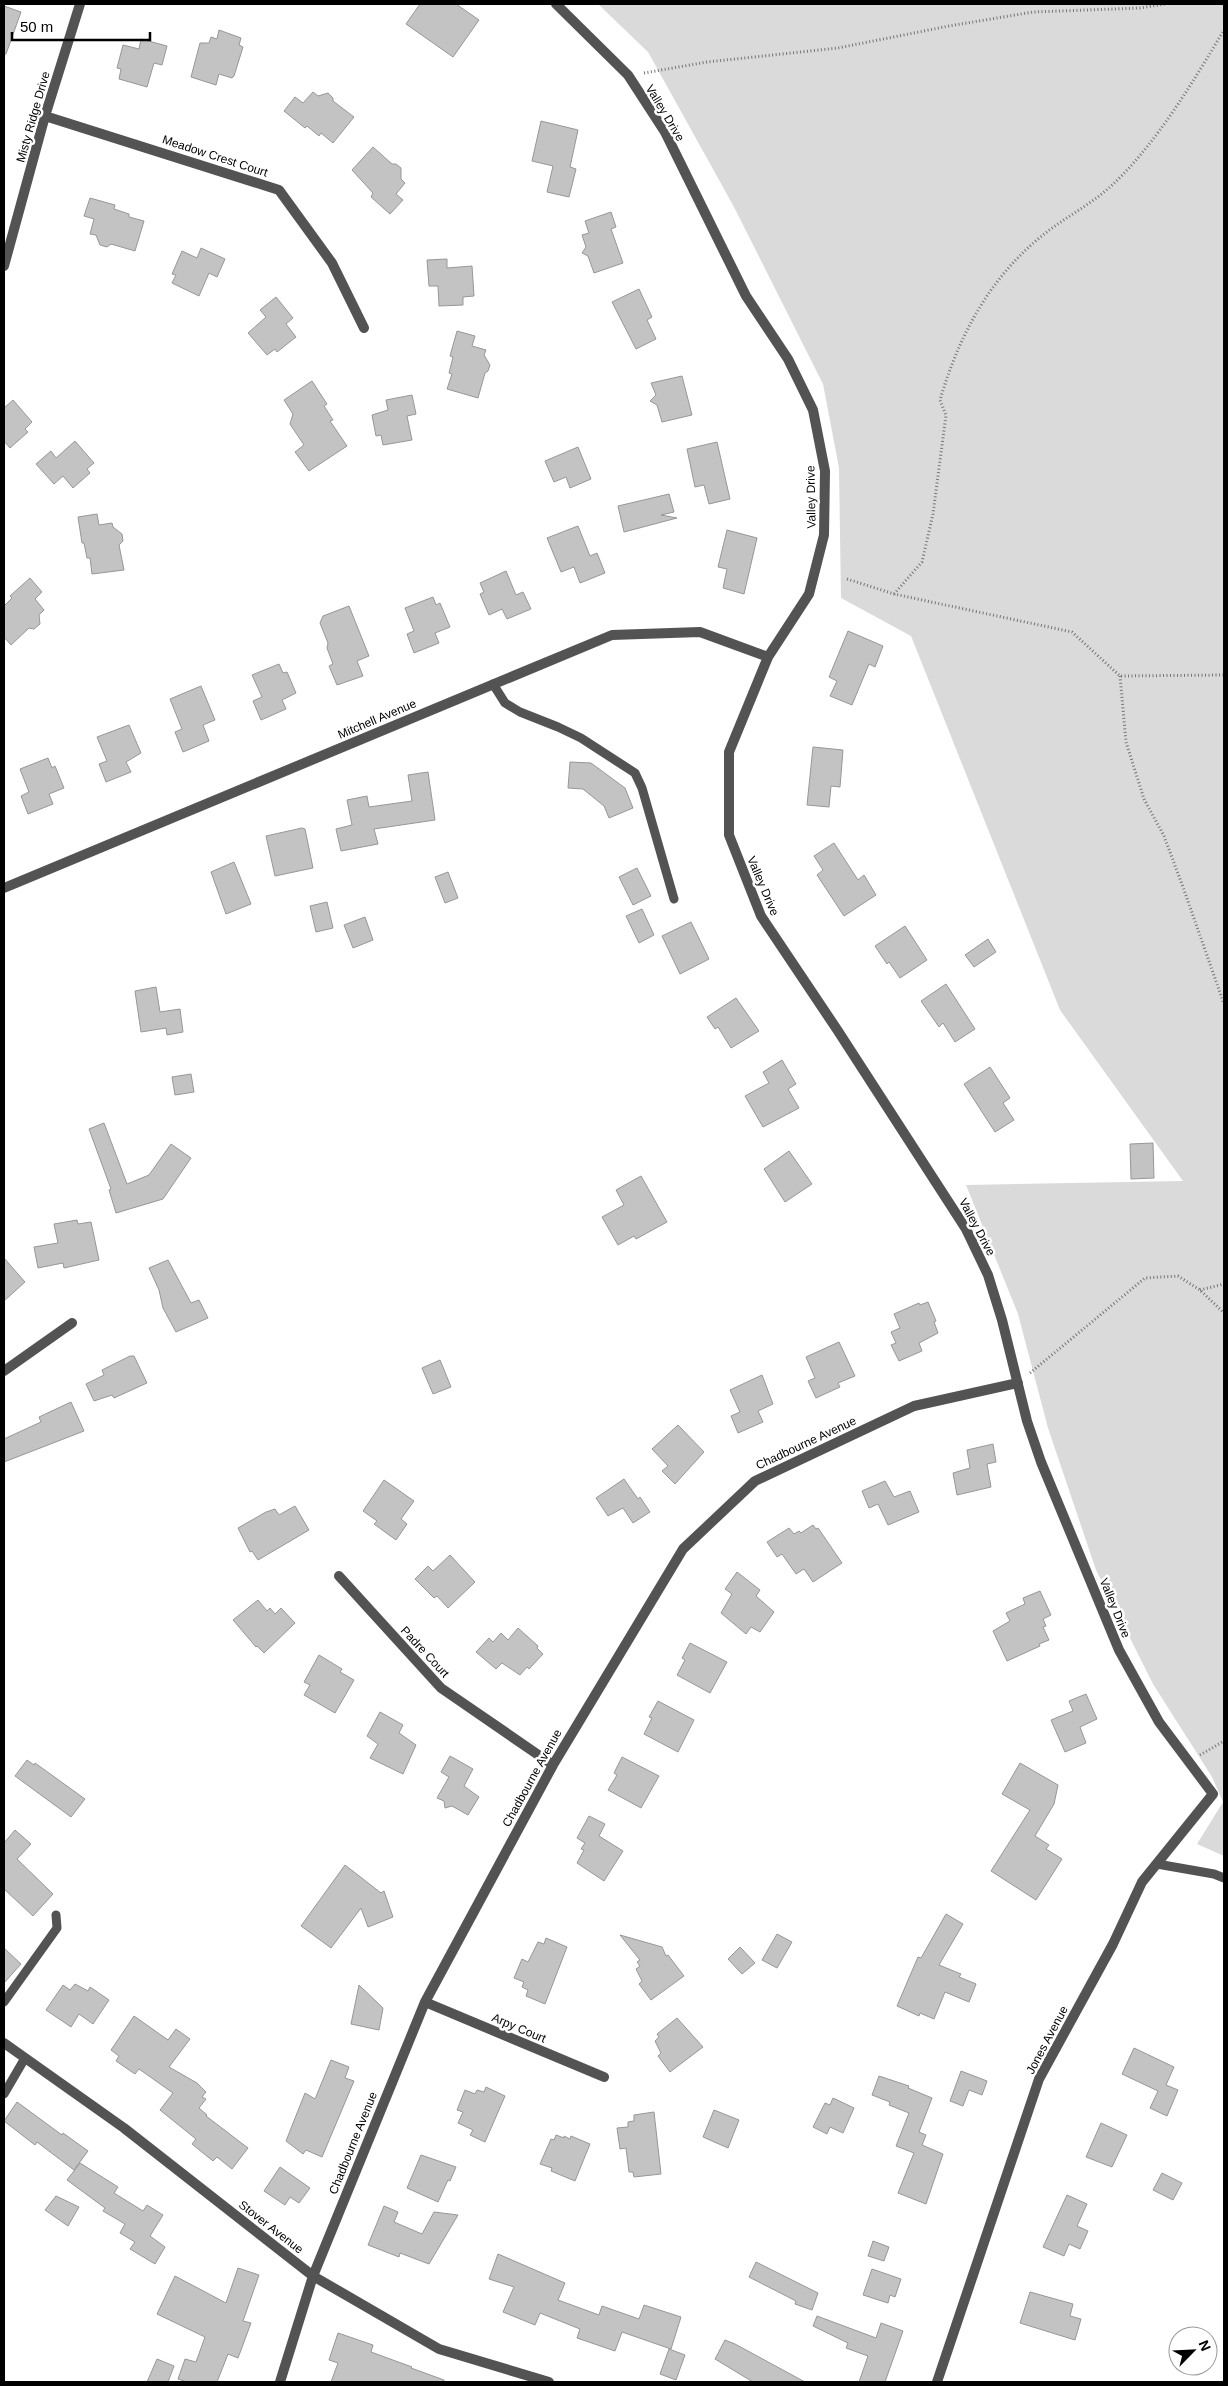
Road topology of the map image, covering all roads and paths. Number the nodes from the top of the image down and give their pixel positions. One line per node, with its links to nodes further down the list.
1 (80, 4): 6 (street, Misty Ridge Drive)
2 (556, 4): 5 (street, Valley Drive)
3 (1165, 4): 5 (path)
4 (1224, 30): 10 (path)
5 (628, 76): 11 (street, Valley Drive)
6 (45, 116): 7 (street, Misty Ridge Drive); 8 (street, Meadow Crest Court)
7 (4, 266)
8 (364, 328)
9 (846, 579): 10 (path)
10 (894, 594): 13 (path)
11 (768, 657): 14 (street, Mitchell Avenue); 23 (street, Valley Drive)
12 (1224, 675): 13 (path)
13 (1120, 676): 17 (path)
14 (494, 684): 15 (street, Mitchell Avenue); 16 (lane)
15 (4, 888)
16 (674, 899)
17 (1224, 1004)
18 (1224, 1284): 19 (path)
19 (1200, 1290): 20 (path); 23 (path)
20 (1224, 1313)
21 (72, 1323): 22 (street)
22 (4, 1371)
23 (1018, 1383): 26 (street, Valley Drive); 27 (street, Chadbourne Avenue)
24 (339, 1576): 27 (street, Padre Court)
25 (1224, 1741): 26 (path)
26 (1189, 1763): 28 (street, Valley Drive)
27 (553, 1765): 33 (street, Chadbourne Avenue)
28 (1213, 1794): 29 (street, Jones Avenue)
29 (1157, 1864): 30 (lane); 41 (street, Jones Avenue)
30 (1224, 1878)
31 (56, 1915): 32 (lane)
32 (4, 2002)
33 (424, 2002): 36 (street, Arpy Court); 38 (street, Chadbourne Avenue)
34 (4, 2043): 35 (street, Stover Avenue)
35 (25, 2058): 37 (lane); 38 (street, Stover Avenue)
36 (604, 2077)
37 (4, 2094)
38 (313, 2276): 39 (street, Chadbourne Avenue); 40 (street, Stover Avenue)
39 (280, 2382)
40 (550, 2382)
41 (937, 2382)

